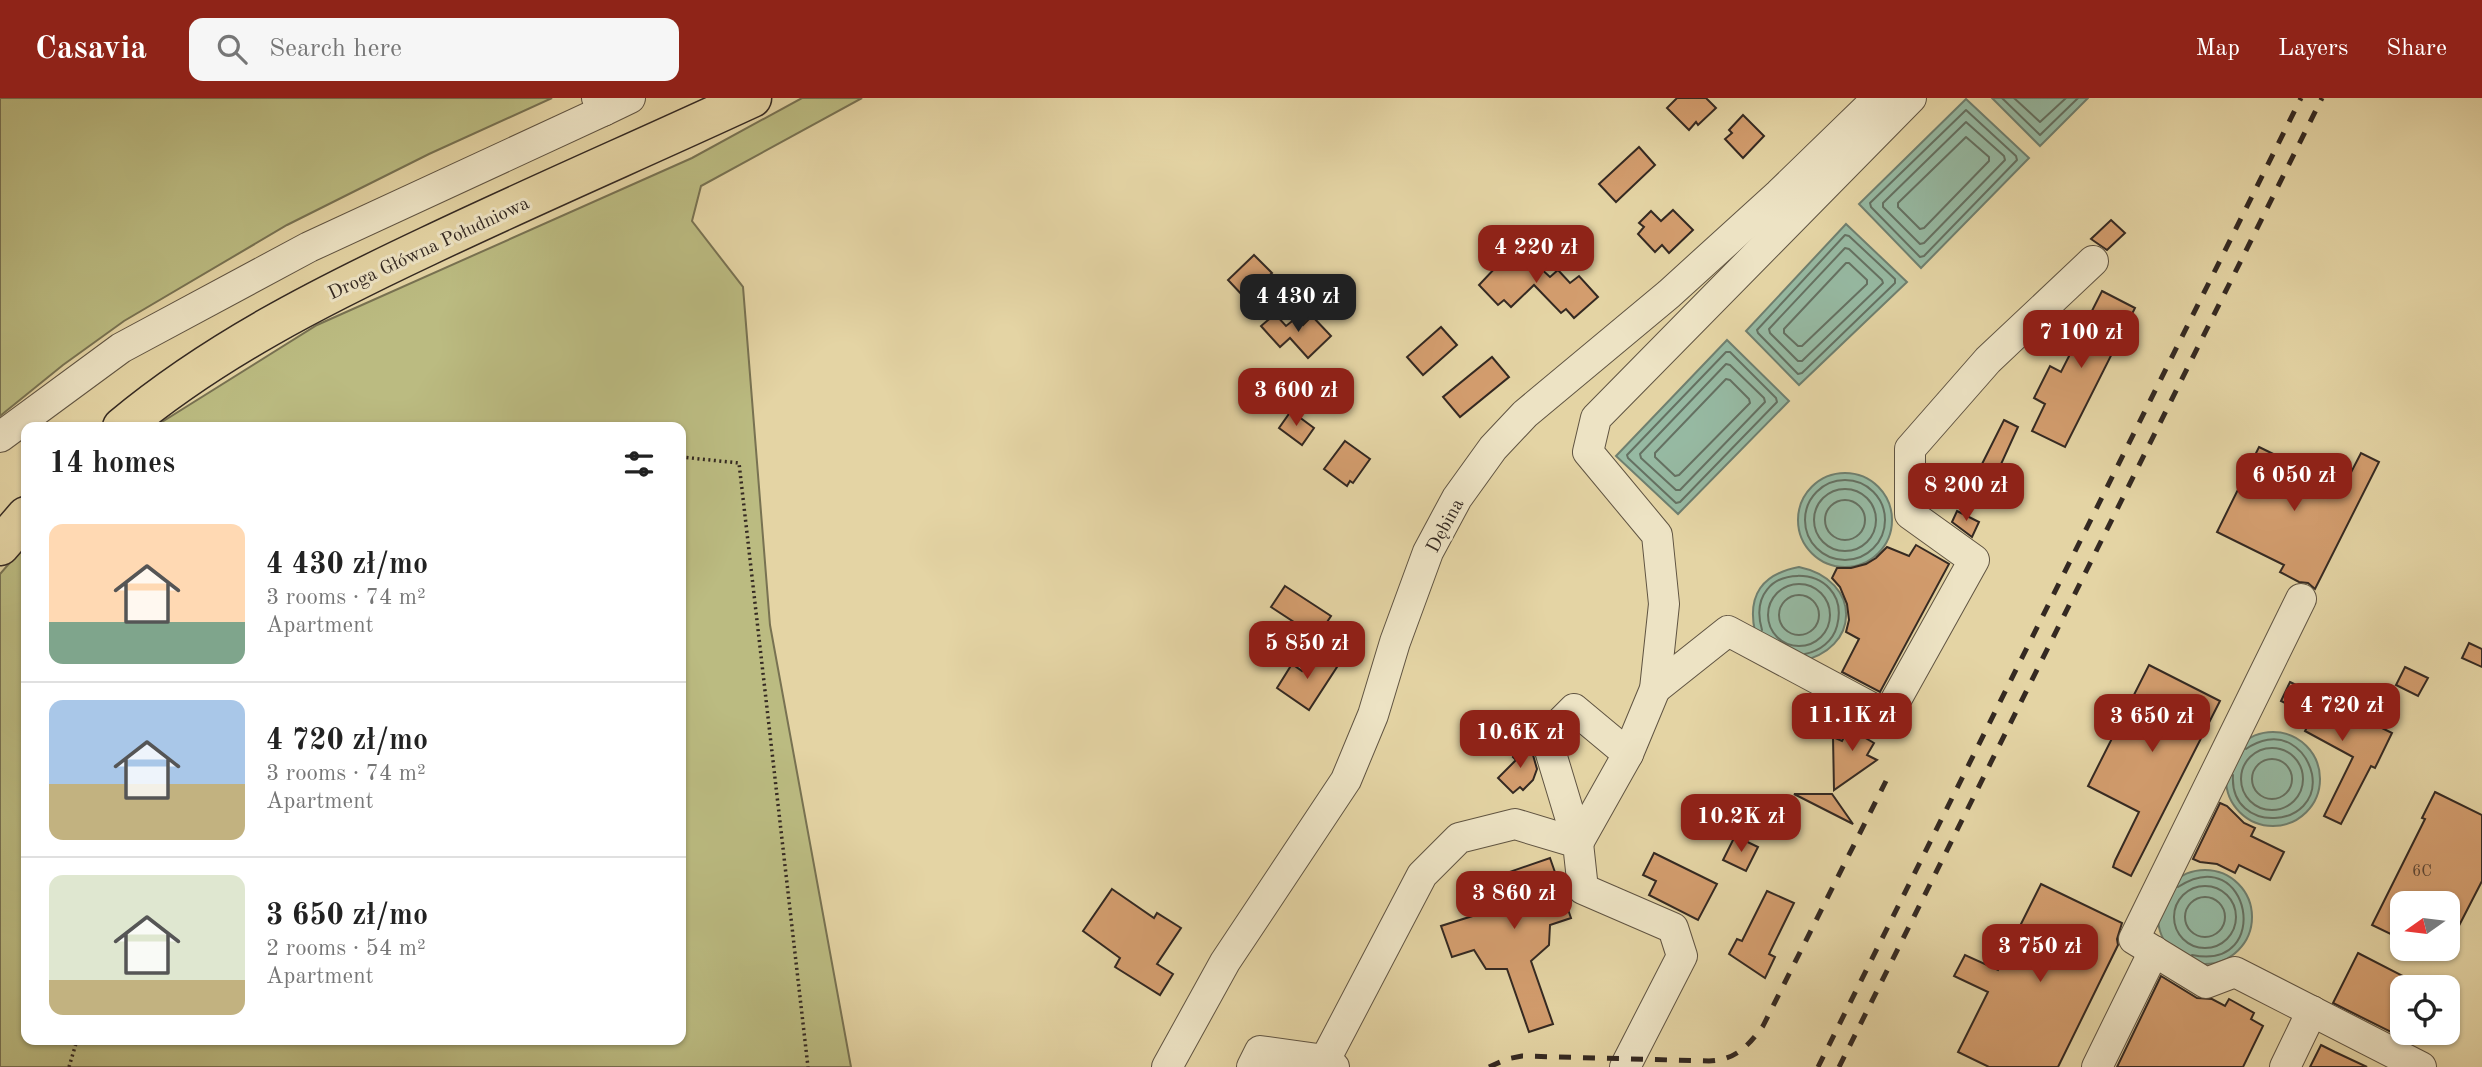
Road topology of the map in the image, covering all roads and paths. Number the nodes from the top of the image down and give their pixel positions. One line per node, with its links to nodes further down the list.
1 (630, 98): 5 (street)
2 (752, 98): 7 (main road, Droga Główna Południowa)
3 (1878, 98): 22 (street, Dębina)
4 (1911, 98): 13 (street)
5 (600, 105): 8 (street)
6 (2093, 261): 13 (street)
7 (128, 422)
8 (0, 437)
9 (686, 458): 21 (path)
10 (21, 522): 11 (main road)
11 (0, 546)
12 (2301, 599): 16 (street)
13 (1655, 689): 14 (street)
14 (1628, 754): 15 (street); 15 (street)
15 (1578, 843): 19 (street); 24 (street)
16 (2154, 951): 17 (street); 25 (street)
17 (2312, 1011): 26 (street); 27 (street)
18 (76, 1045): 20 (path)
19 (1330, 1064): 23 (street)
20 (69, 1067)
21 (808, 1067)
22 (1167, 1067)
23 (1252, 1067)
24 (1625, 1067)
25 (2097, 1067)
26 (2285, 1067)
27 (2421, 1067)

